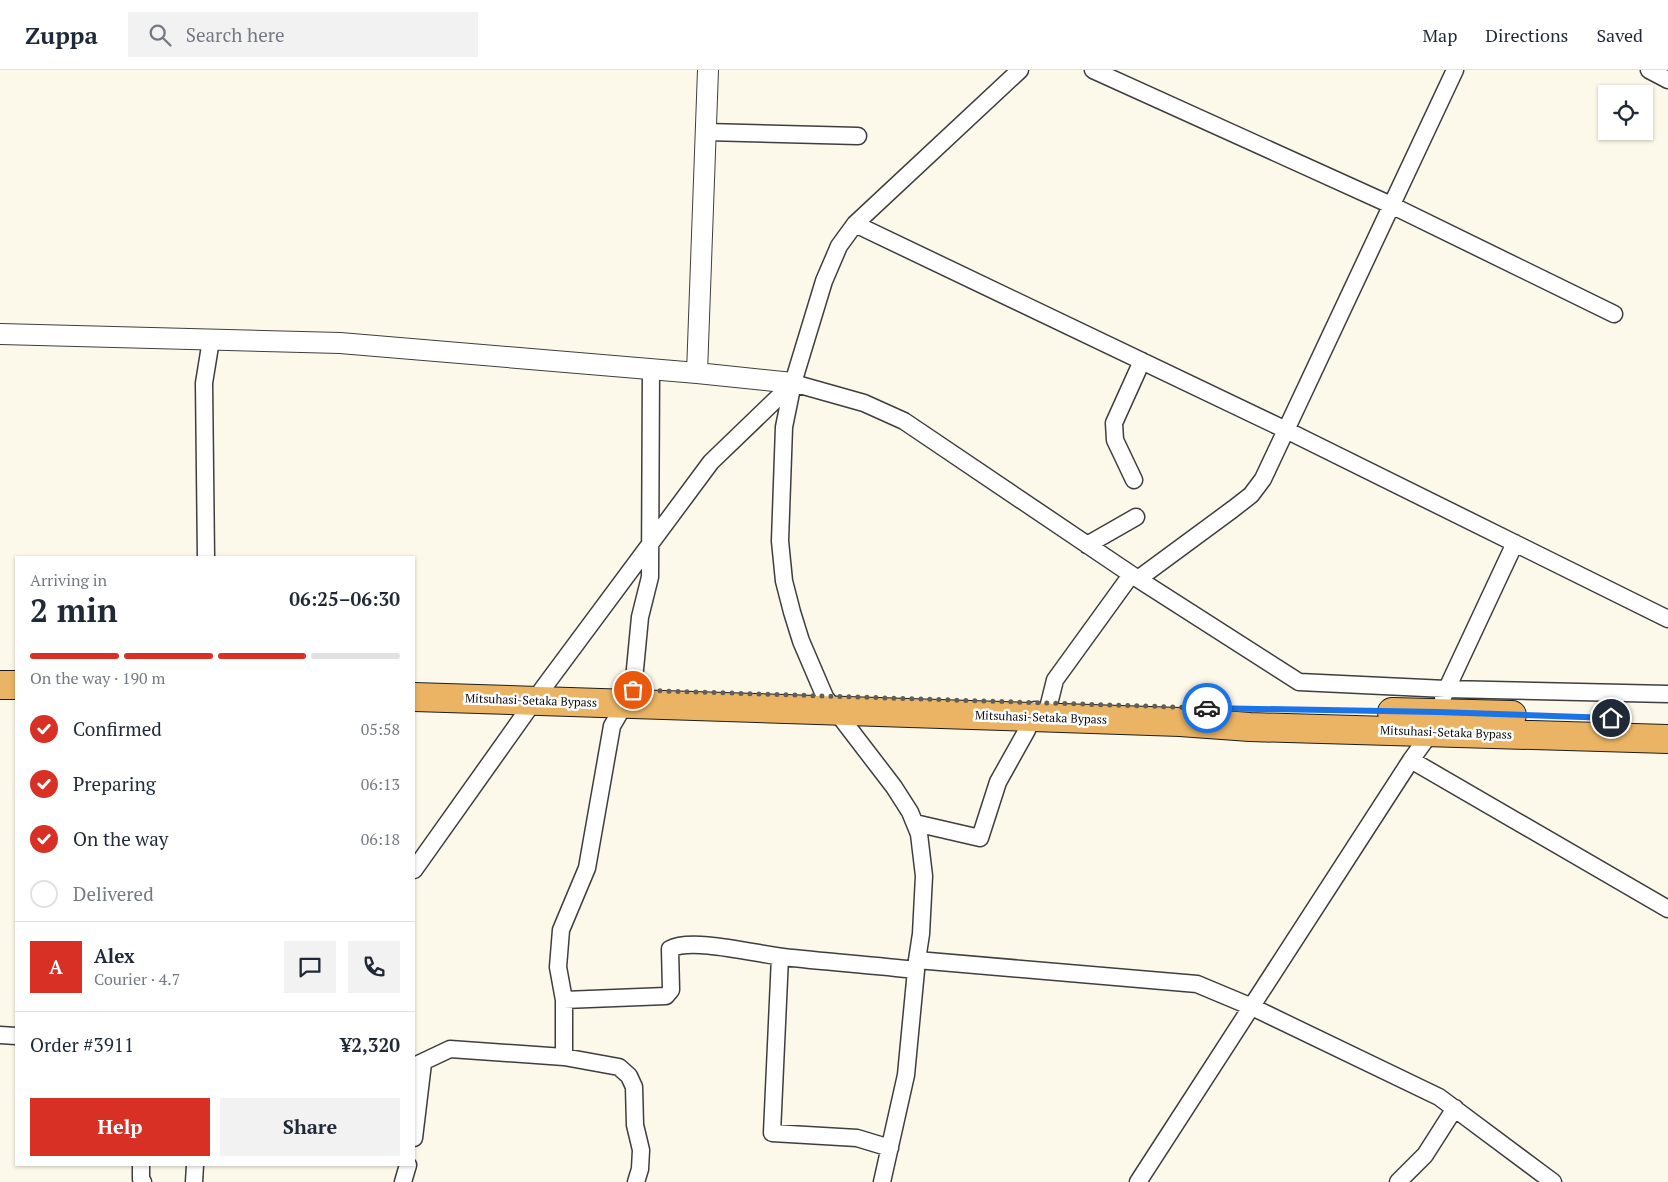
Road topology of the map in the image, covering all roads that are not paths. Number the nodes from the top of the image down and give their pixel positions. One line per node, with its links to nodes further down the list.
1 (708, 70): 7 (street)
2 (1020, 70): 10 (street)
3 (1093, 70): 9 (street)
4 (1455, 70): 9 (street)
5 (1649, 70): 6 (street)
6 (1668, 80)
7 (706, 132): 8 (street); 16 (street)
8 (858, 136)
9 (1391, 205): 11 (street); 18 (street)
10 (855, 224): 14 (street); 17 (street)
11 (1614, 314)
12 (0, 334): 13 (street)
13 (211, 340): 15 (street); 24 (street)
14 (1142, 361): 18 (street); 19 (street)
15 (651, 369): 16 (street); 21 (street)
16 (697, 373): 17 (street)
17 (793, 383): 21 (street); 23 (street); 36 (street)
18 (1286, 430): 22 (street); 25 (street)
19 (1134, 480)
20 (1136, 517): 23 (street)
21 (651, 542): 32 (street); 34 (street)
22 (1515, 543): 26 (street); 38 (street)
23 (1087, 544): 25 (street)
24 (206, 556)
25 (1135, 577): 37 (street); 38 (street)
26 (1668, 620)
27 (0, 670): 28 (highway)
28 (15, 670)
29 (415, 682): 32 (highway, Mitsuhasi-Setaka Bypass)
30 (0, 685): 31 (highway)
31 (15, 685)
32 (540, 693): 34 (highway, Mitsuhasi-Setaka Bypass); 35 (highway, Mitsuhasi-Setaka Bypass); 43 (street)
33 (1668, 694): 38 (street)
34 (630, 696): 36 (highway, Mitsuhasi-Setaka Bypass); 47 (street)
35 (415, 697)
36 (830, 704): 37 (highway, Mitsuhasi-Setaka Bypass); 42 (street)
37 (1040, 708): 38 (highway, Mitsuhasi-Setaka Bypass); 42 (street)
38 (1439, 711): 39 (highway, Mitsuhasi-Setaka Bypass); 40 (highway, Mitsuhasi-Setaka Bypass); 41 (street)
39 (1668, 720)
40 (1668, 738)
41 (1411, 760): 44 (street); 48 (street)
42 (914, 822): 46 (street)
43 (415, 869)
44 (1667, 906)
45 (780, 957): 46 (street); 47 (street); 55 (street)
46 (916, 965): 48 (street); 55 (street)
47 (564, 1000): 51 (street)
48 (1252, 1006): 53 (street); 64 (street)
49 (0, 1035): 50 (street)
50 (15, 1036)
51 (564, 1057): 52 (street); 62 (street)
52 (418, 1064): 54 (street)
53 (1455, 1108): 65 (street); 66 (street)
54 (415, 1120)
55 (890, 1148): 63 (street)
56 (141, 1166): 59 (street)
57 (194, 1166): 60 (street)
58 (408, 1166): 61 (street)
59 (143, 1182)
60 (194, 1182)
61 (403, 1182)
62 (636, 1182)
63 (882, 1182)
64 (1138, 1182)
65 (1398, 1182)
66 (1553, 1182)

